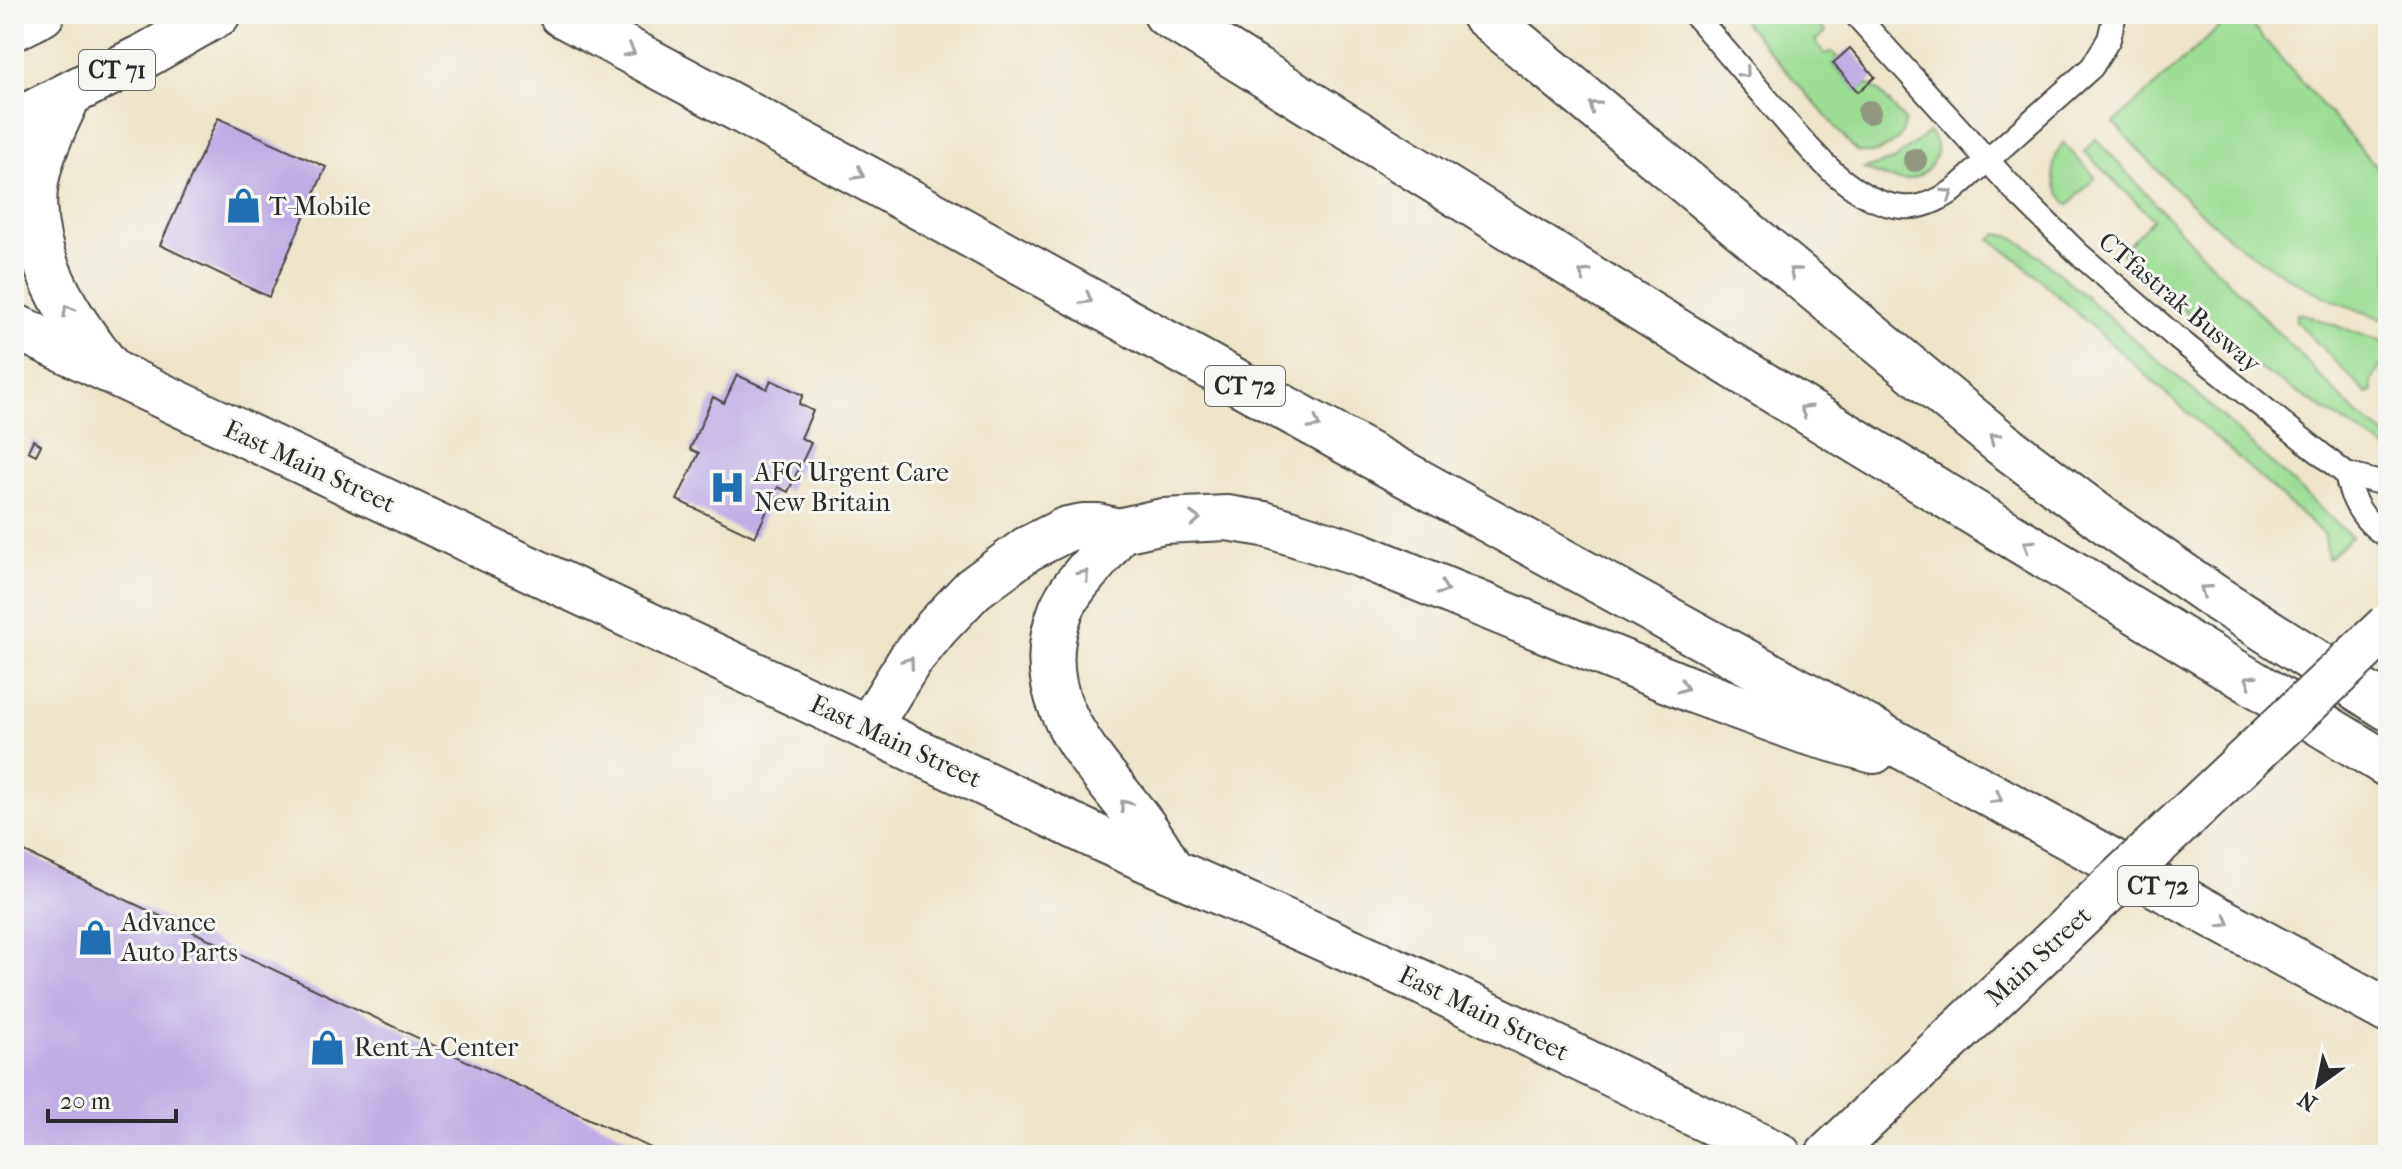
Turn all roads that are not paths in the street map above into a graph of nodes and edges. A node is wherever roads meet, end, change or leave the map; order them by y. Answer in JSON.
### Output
{"nodes":[{"id":1,"x":42,"y":14,"type":"edge"},
{"id":2,"x":218,"y":14,"type":"edge"},
{"id":3,"x":561,"y":14,"type":"edge"},
{"id":4,"x":1166,"y":14,"type":"edge"},
{"id":5,"x":1694,"y":14,"type":"edge"},
{"id":6,"x":1855,"y":14,"type":"edge"},
{"id":7,"x":2115,"y":14,"type":"edge"},
{"id":8,"x":1494,"y":22,"type":"edge"},
{"id":9,"x":14,"y":28,"type":"edge"},
{"id":10,"x":69,"y":95,"type":"junction"},
{"id":11,"x":14,"y":122,"type":"edge"},
{"id":12,"x":1987,"y":160,"type":"junction"},
{"id":13,"x":14,"y":326,"type":"edge"},
{"id":14,"x":113,"y":373,"type":"junction"},
{"id":15,"x":2346,"y":474,"type":"junction"},
{"id":16,"x":2388,"y":485,"type":"edge"},
{"id":17,"x":1118,"y":531,"type":"junction"},
{"id":18,"x":2388,"y":537,"type":"edge"},
{"id":19,"x":2388,"y":626,"type":"edge"},
{"id":20,"x":2388,"y":708,"type":"edge"},
{"id":21,"x":868,"y":728,"type":"junction"},
{"id":22,"x":1929,"y":761,"type":"junction"},
{"id":23,"x":2388,"y":765,"type":"edge"},
{"id":24,"x":1170,"y":869,"type":"junction"},
{"id":25,"x":2388,"y":1011,"type":"edge"},
{"id":26,"x":1779,"y":1155,"type":"edge"},
{"id":27,"x":1828,"y":1155,"type":"edge"}],
"edges":[{"from":1,"to":9,"type":"main road"},
{"from":2,"to":10,"type":"main road","number":"CT 71"},
{"from":3,"to":22,"type":"main road","number":"CT 72","one_way":true},
{"from":23,"to":4,"type":"main road","one_way":true},
{"from":5,"to":12,"type":"lane","one_way":true},
{"from":6,"to":12,"type":"lane","name":"CTfastrak Busway"},
{"from":7,"to":12,"type":"lane"},
{"from":20,"to":8,"type":"main road","one_way":true},
{"from":10,"to":11,"type":"main road","number":"CT 71"},
{"from":14,"to":10,"type":"main road","one_way":true},
{"from":12,"to":15,"type":"lane","name":"CTfastrak Busway"},
{"from":13,"to":14,"type":"main road","name":"East Main Street"},
{"from":14,"to":21,"type":"main road","name":"East Main Street"},
{"from":15,"to":16,"type":"lane","name":"CTfastrak Busway"},
{"from":15,"to":18,"type":"lane"},
{"from":21,"to":17,"type":"main road","one_way":true},
{"from":17,"to":22,"type":"main road","one_way":true},
{"from":24,"to":17,"type":"main road","one_way":true},
{"from":19,"to":27,"type":"main road","name":"Main Street","bridge":true},
{"from":21,"to":24,"type":"main road","name":"East Main Street"},
{"from":22,"to":25,"type":"main road","number":"CT 72","one_way":true},
{"from":24,"to":26,"type":"main road","name":"East Main Street"}]}
